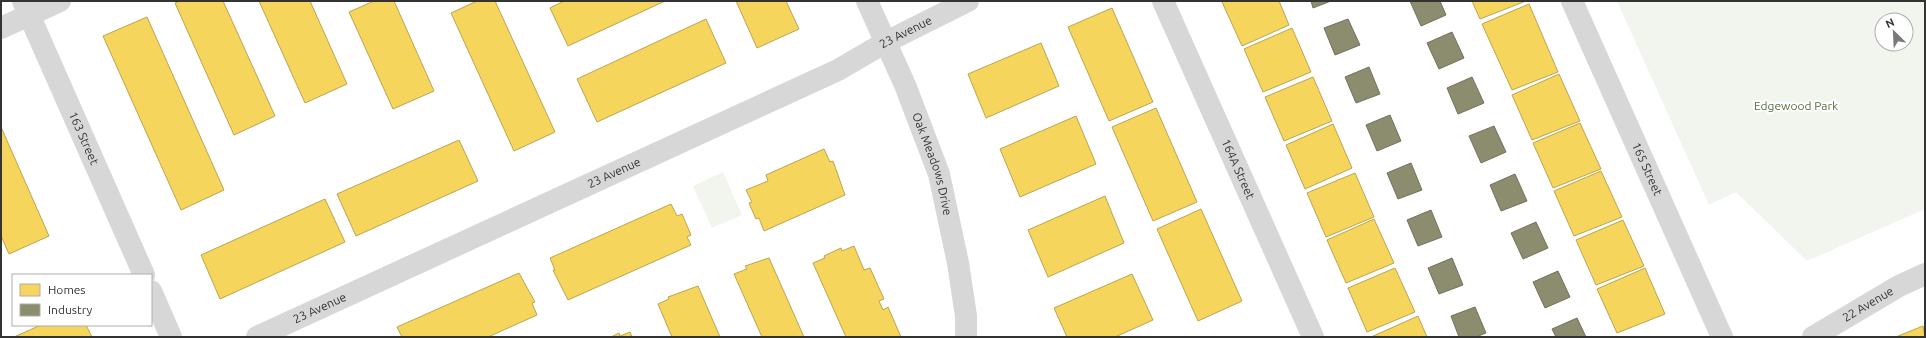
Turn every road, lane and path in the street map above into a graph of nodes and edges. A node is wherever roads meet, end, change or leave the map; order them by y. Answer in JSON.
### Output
{"nodes":[{"id":1,"x":60,"y":1,"type":"edge"},
{"id":2,"x":866,"y":1,"type":"edge"},
{"id":3,"x":968,"y":1,"type":"edge"},
{"id":4,"x":1163,"y":1,"type":"edge"},
{"id":5,"x":1572,"y":1,"type":"edge"},
{"id":6,"x":26,"y":8,"type":"edge"},
{"id":7,"x":1,"y":28,"type":"edge"},
{"id":8,"x":886,"y":42,"type":"junction"},
{"id":9,"x":144,"y":274,"type":"edge"},
{"id":10,"x":1925,"y":274,"type":"edge"},
{"id":11,"x":152,"y":293,"type":"edge"},
{"id":12,"x":171,"y":337,"type":"edge"},
{"id":13,"x":257,"y":337,"type":"edge"},
{"id":14,"x":966,"y":337,"type":"edge"},
{"id":15,"x":1313,"y":337,"type":"edge"},
{"id":16,"x":1722,"y":337,"type":"edge"},
{"id":17,"x":1813,"y":337,"type":"edge"}],
"edges":[{"from":1,"to":6,"type":"street"},
{"from":2,"to":8,"type":"street","name":"Oak Meadows Drive"},
{"from":3,"to":8,"type":"street","name":"23 Avenue"},
{"from":4,"to":15,"type":"street","name":"164A Street"},
{"from":5,"to":16,"type":"street","name":"165 Street"},
{"from":6,"to":7,"type":"street"},
{"from":6,"to":9,"type":"street","name":"163 Street"},
{"from":8,"to":13,"type":"street","name":"23 Avenue"},
{"from":8,"to":14,"type":"street","name":"Oak Meadows Drive"},
{"from":10,"to":17,"type":"street","name":"22 Avenue"},
{"from":11,"to":12,"type":"street"}]}
